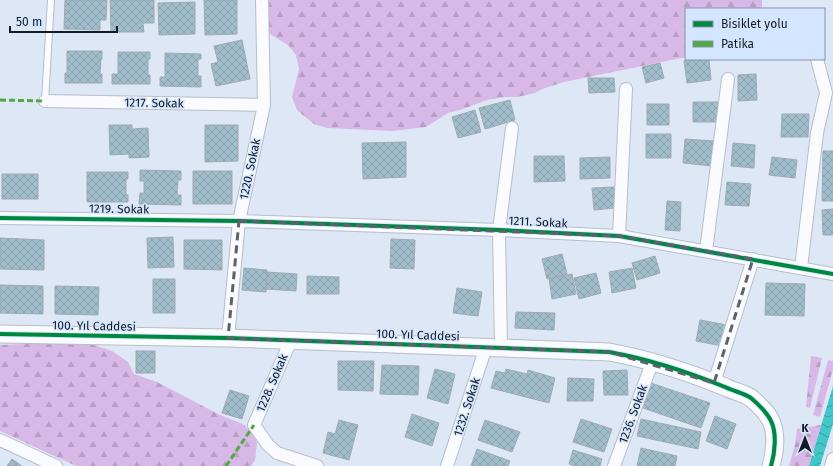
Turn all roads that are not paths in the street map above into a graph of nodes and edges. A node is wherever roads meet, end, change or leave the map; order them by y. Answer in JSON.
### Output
{"nodes":[{"id":1,"x":51,"y":0,"type":"edge"},
{"id":2,"x":262,"y":0,"type":"edge"},
{"id":3,"x":817,"y":60,"type":"edge"},
{"id":4,"x":728,"y":79,"type":"dead end"},
{"id":5,"x":626,"y":89,"type":"dead end"},
{"id":6,"x":45,"y":101,"type":"joint"},
{"id":7,"x":264,"y":104,"type":"junction"},
{"id":8,"x":512,"y":128,"type":"dead end"},
{"id":9,"x":0,"y":218,"type":"edge"},
{"id":10,"x":239,"y":221,"type":"junction"},
{"id":11,"x":499,"y":230,"type":"junction"},
{"id":12,"x":619,"y":236,"type":"junction"},
{"id":13,"x":706,"y":251,"type":"junction"},
{"id":14,"x":753,"y":259,"type":"junction"},
{"id":15,"x":801,"y":268,"type":"junction"},
{"id":16,"x":833,"y":274,"type":"edge"},
{"id":17,"x":0,"y":334,"type":"edge"},
{"id":18,"x":228,"y":338,"type":"junction"},
{"id":19,"x":290,"y":340,"type":"junction"},
{"id":20,"x":493,"y":347,"type":"junction"},
{"id":21,"x":652,"y":363,"type":"junction"},
{"id":22,"x":714,"y":383,"type":"junction"},
{"id":23,"x":0,"y":440,"type":"edge"},
{"id":24,"x":833,"y":459,"type":"edge"},
{"id":25,"x":56,"y":466,"type":"edge"},
{"id":26,"x":317,"y":466,"type":"edge"},
{"id":27,"x":447,"y":466,"type":"edge"},
{"id":28,"x":614,"y":466,"type":"edge"},
{"id":29,"x":771,"y":466,"type":"edge"},
{"id":30,"x":831,"y":466,"type":"edge"}],
"edges":[{"from":1,"to":6,"type":"lane"},
{"from":2,"to":7,"type":"street","name":"1220. Sokak"},
{"from":3,"to":15,"type":"street"},
{"from":4,"to":13,"type":"street"},
{"from":5,"to":12,"type":"street"},
{"from":6,"to":7,"type":"street","name":"1217. Sokak"},
{"from":7,"to":10,"type":"street","name":"1220. Sokak"},
{"from":8,"to":11,"type":"street","name":"1232. Sokak"},
{"from":9,"to":10,"type":"street","name":"1219. Sokak"},
{"from":10,"to":11,"type":"street","name":"1211. Sokak"},
{"from":10,"to":18,"type":"street","name":"1220. Sokak"},
{"from":11,"to":12,"type":"street","name":"1211. Sokak"},
{"from":11,"to":20,"type":"street","name":"1232. Sokak"},
{"from":12,"to":13,"type":"street","name":"1211. Sokak"},
{"from":13,"to":14,"type":"street","name":"1211. Sokak"},
{"from":14,"to":15,"type":"street","name":"1211. Sokak"},
{"from":14,"to":22,"type":"street"},
{"from":15,"to":16,"type":"street","name":"1211. Sokak"},
{"from":17,"to":18,"type":"street","name":"100. Yıl Caddesi"},
{"from":18,"to":19,"type":"street","name":"100. Yıl Caddesi"},
{"from":19,"to":20,"type":"street","name":"100. Yıl Caddesi"},
{"from":19,"to":26,"type":"street","name":"1228. Sokak"},
{"from":20,"to":21,"type":"street","name":"100. Yıl Caddesi"},
{"from":20,"to":27,"type":"street","name":"1232. Sokak"},
{"from":21,"to":22,"type":"street","name":"100. Yıl Caddesi"},
{"from":21,"to":28,"type":"street","name":"1236. Sokak"},
{"from":22,"to":29,"type":"street","name":"100. Yıl Caddesi"},
{"from":23,"to":25,"type":"street"},
{"from":24,"to":30,"type":"street"}]}
